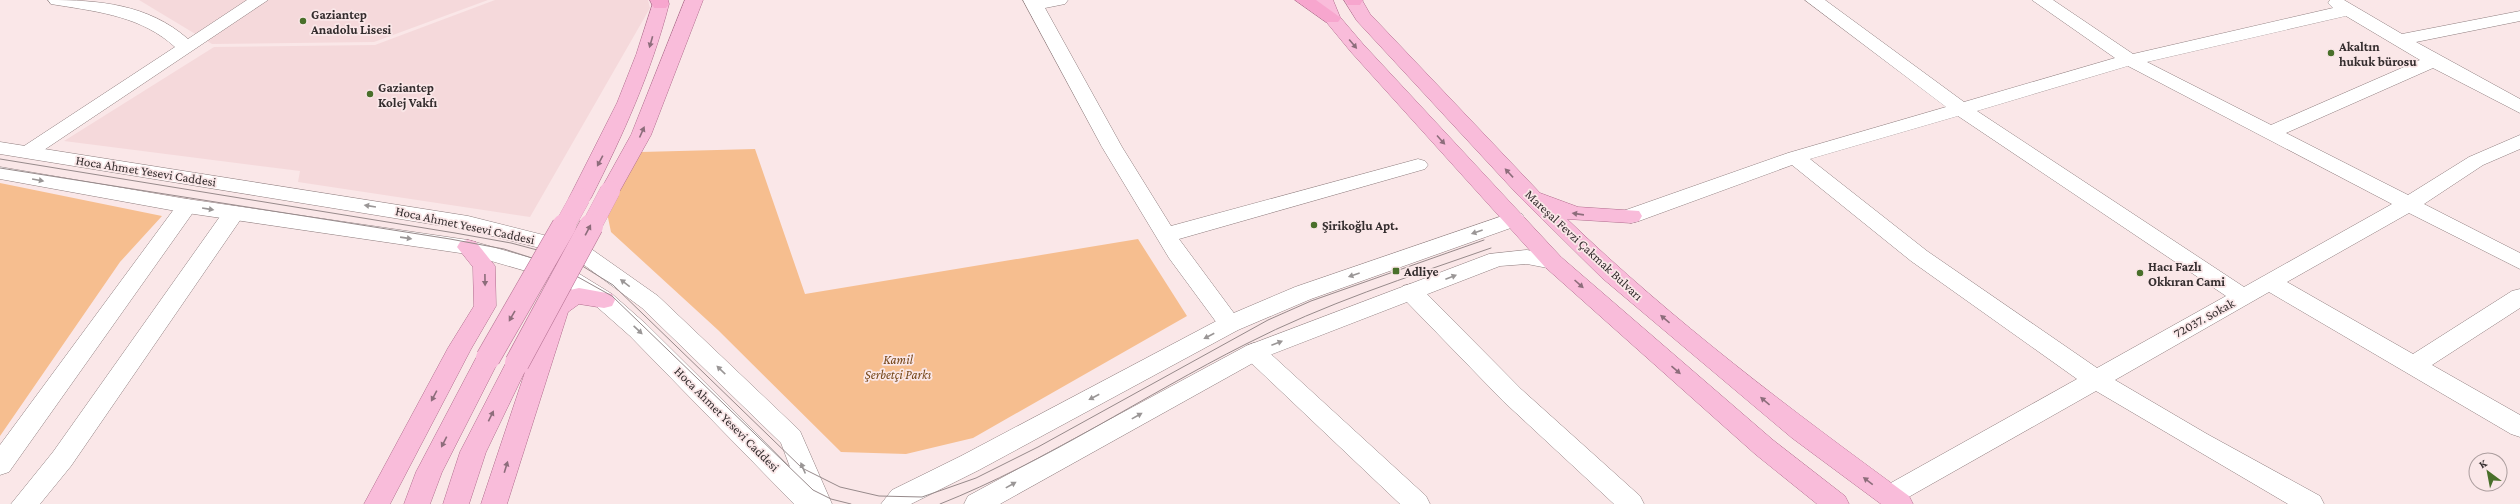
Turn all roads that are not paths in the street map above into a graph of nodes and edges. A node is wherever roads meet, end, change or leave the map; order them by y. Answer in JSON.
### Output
{"nodes":[{"id":1,"x":58,"y":0,"type":"edge"},
{"id":2,"x":259,"y":0,"type":"edge"},
{"id":3,"x":694,"y":0,"type":"edge"},
{"id":4,"x":1059,"y":0,"type":"edge"},
{"id":5,"x":1304,"y":0,"type":"edge"},
{"id":6,"x":1354,"y":0,"type":"edge"},
{"id":7,"x":1814,"y":0,"type":"edge"},
{"id":8,"x":2041,"y":0,"type":"edge"},
{"id":9,"x":2332,"y":0,"type":"edge"},
{"id":10,"x":660,"y":1,"type":"edge"},
{"id":11,"x":1033,"y":2,"type":"edge"},
{"id":12,"x":1328,"y":9,"type":"edge"},
{"id":13,"x":2349,"y":10,"type":"junction"},
{"id":14,"x":2520,"y":16,"type":"edge"},
{"id":15,"x":2400,"y":40,"type":"junction"},
{"id":16,"x":187,"y":48,"type":"junction"},
{"id":17,"x":2130,"y":60,"type":"junction"},
{"id":18,"x":2434,"y":61,"type":"junction"},
{"id":19,"x":2520,"y":108,"type":"edge"},
{"id":20,"x":1961,"y":109,"type":"junction"},
{"id":21,"x":2269,"y":133,"type":"junction"},
{"id":22,"x":2520,"y":141,"type":"edge"},
{"id":23,"x":0,"y":148,"type":"edge"},
{"id":24,"x":28,"y":152,"type":"junction"},
{"id":25,"x":1795,"y":157,"type":"junction"},
{"id":26,"x":1418,"y":165,"type":"dead end"},
{"id":27,"x":0,"y":173,"type":"edge"},
{"id":28,"x":1524,"y":189,"type":"junction"},
{"id":29,"x":2407,"y":205,"type":"junction"},
{"id":30,"x":186,"y":206,"type":"junction"},
{"id":31,"x":234,"y":213,"type":"junction"},
{"id":32,"x":1631,"y":216,"type":"junction"},
{"id":33,"x":1519,"y":225,"type":"junction"},
{"id":34,"x":1166,"y":235,"type":"junction"},
{"id":35,"x":1572,"y":237,"type":"junction"},
{"id":36,"x":468,"y":247,"type":"junction"},
{"id":37,"x":1553,"y":262,"type":"junction"},
{"id":38,"x":2520,"y":262,"type":"edge"},
{"id":39,"x":2269,"y":282,"type":"junction"},
{"id":40,"x":1411,"y":292,"type":"junction"},
{"id":41,"x":2243,"y":297,"type":"junction"},
{"id":42,"x":2520,"y":297,"type":"edge"},
{"id":43,"x":604,"y":300,"type":"junction"},
{"id":44,"x":1230,"y":324,"type":"junction"},
{"id":45,"x":1254,"y":352,"type":"junction"},
{"id":46,"x":2413,"y":366,"type":"junction"},
{"id":47,"x":2096,"y":380,"type":"junction"},
{"id":48,"x":2520,"y":427,"type":"edge"},
{"id":49,"x":0,"y":465,"type":"edge"},
{"id":50,"x":1894,"y":500,"type":"edge"},
{"id":51,"x":24,"y":504,"type":"edge"},
{"id":52,"x":376,"y":504,"type":"edge"},
{"id":53,"x":417,"y":504,"type":"edge"},
{"id":54,"x":456,"y":504,"type":"edge"},
{"id":55,"x":494,"y":504,"type":"edge"},
{"id":56,"x":811,"y":504,"type":"edge"},
{"id":57,"x":819,"y":504,"type":"edge"},
{"id":58,"x":894,"y":504,"type":"edge"},
{"id":59,"x":977,"y":504,"type":"edge"},
{"id":60,"x":1417,"y":504,"type":"edge"},
{"id":61,"x":1631,"y":504,"type":"edge"},
{"id":62,"x":1836,"y":504,"type":"edge"},
{"id":63,"x":2311,"y":504,"type":"edge"}],
"edges":[{"from":1,"to":16,"type":"street"},
{"from":2,"to":16,"type":"street"},
{"from":54,"to":3,"type":"main road","one_way":true,"bridge":true},
{"from":4,"to":11,"type":"street"},
{"from":5,"to":12,"type":"highway"},
{"from":28,"to":6,"type":"main road","name":"Mareşal Fevzi Çakmak Bulvarı","one_way":true},
{"from":7,"to":20,"type":"street"},
{"from":8,"to":17,"type":"street"},
{"from":9,"to":13,"type":"street"},
{"from":10,"to":53,"type":"main road","one_way":true,"bridge":true},
{"from":11,"to":34,"type":"street"},
{"from":12,"to":33,"type":"main road","one_way":true},
{"from":13,"to":15,"type":"street"},
{"from":13,"to":17,"type":"street"},
{"from":14,"to":15,"type":"street"},
{"from":15,"to":18,"type":"street"},
{"from":16,"to":24,"type":"street"},
{"from":17,"to":20,"type":"street"},
{"from":17,"to":21,"type":"street"},
{"from":18,"to":19,"type":"street"},
{"from":18,"to":21,"type":"street"},
{"from":20,"to":25,"type":"street"},
{"from":20,"to":41,"type":"street"},
{"from":21,"to":29,"type":"street"},
{"from":22,"to":29,"type":"street","name":"72037. Sokak"},
{"from":23,"to":24,"type":"street","name":"Hoca Ahmet Yesevi Caddesi"},
{"from":57,"to":24,"type":"street","name":"Hoca Ahmet Yesevi Caddesi","one_way":true},
{"from":25,"to":32,"type":"street"},
{"from":25,"to":47,"type":"street"},
{"from":26,"to":34,"type":"street"},
{"from":27,"to":30,"type":"street","name":"Hoca Ahmet Yesevi Caddesi","one_way":true},
{"from":32,"to":28,"type":"main road","one_way":true},
{"from":28,"to":35,"type":"main road","name":"Mareşal Fevzi Çakmak Bulvarı"},
{"from":29,"to":38,"type":"street"},
{"from":29,"to":39,"type":"street","name":"72037. Sokak"},
{"from":30,"to":31,"type":"street","name":"Hoca Ahmet Yesevi Caddesi","one_way":true},
{"from":30,"to":49,"type":"street"},
{"from":31,"to":36,"type":"street","name":"Hoca Ahmet Yesevi Caddesi","one_way":true},
{"from":31,"to":51,"type":"street"},
{"from":32,"to":35,"type":"main road"},
{"from":33,"to":35,"type":"main road"},
{"from":33,"to":37,"type":"main road"},
{"from":33,"to":44,"type":"street","one_way":true},
{"from":34,"to":44,"type":"street"},
{"from":50,"to":35,"type":"main road","name":"Mareşal Fevzi Çakmak Bulvarı","one_way":true},
{"from":36,"to":43,"type":"street","name":"Hoca Ahmet Yesevi Caddesi"},
{"from":36,"to":52,"type":"main road","one_way":true},
{"from":40,"to":37,"type":"street","one_way":true},
{"from":37,"to":62,"type":"main road","one_way":true},
{"from":39,"to":41,"type":"street","name":"72037. Sokak"},
{"from":39,"to":46,"type":"street"},
{"from":45,"to":40,"type":"street","one_way":true},
{"from":40,"to":61,"type":"street"},
{"from":41,"to":47,"type":"street","name":"72037. Sokak"},
{"from":42,"to":46,"type":"street"},
{"from":55,"to":43,"type":"main road","one_way":true},
{"from":43,"to":56,"type":"street","name":"Hoca Ahmet Yesevi Caddesi","one_way":true},
{"from":44,"to":58,"type":"street","one_way":true},
{"from":59,"to":45,"type":"street","one_way":true},
{"from":45,"to":60,"type":"street"},
{"from":46,"to":48,"type":"street"},
{"from":47,"to":50,"type":"street","name":"72037. Sokak"},
{"from":47,"to":63,"type":"street"}]}
